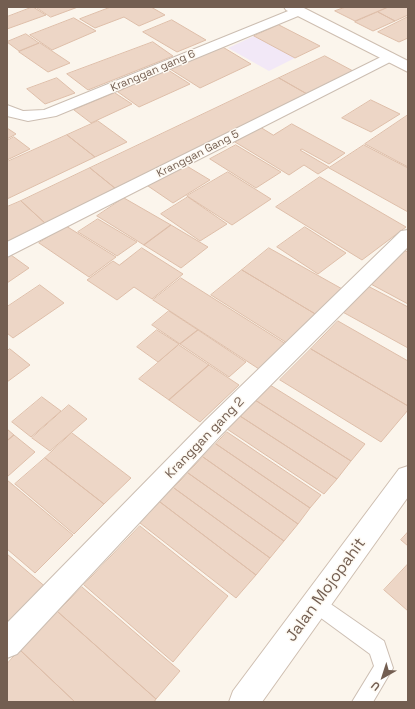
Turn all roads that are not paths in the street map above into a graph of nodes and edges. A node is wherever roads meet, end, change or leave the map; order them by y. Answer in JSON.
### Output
{"nodes":[{"id":1,"x":294,"y":9,"type":"edge"},
{"id":2,"x":388,"y":57,"type":"junction"},
{"id":3,"x":408,"y":67,"type":"edge"},
{"id":4,"x":7,"y":110,"type":"edge"},
{"id":5,"x":408,"y":236,"type":"edge"},
{"id":6,"x":7,"y":250,"type":"edge"},
{"id":7,"x":408,"y":478,"type":"edge"},
{"id":8,"x":316,"y":604,"type":"junction"},
{"id":9,"x":7,"y":644,"type":"edge"},
{"id":10,"x":244,"y":702,"type":"edge"},
{"id":11,"x":362,"y":702,"type":"edge"}],
"edges":[{"from":1,"to":2,"type":"street"},
{"from":1,"to":4,"type":"street","name":"Kranggan gang 6"},
{"from":2,"to":3,"type":"street"},
{"from":2,"to":6,"type":"street","name":"Kranggan Gang 5"},
{"from":5,"to":9,"type":"street","name":"Kranggan gang 2"},
{"from":7,"to":8,"type":"street","name":"Jalan Mojopahit"},
{"from":8,"to":10,"type":"street","name":"Jalan Mojopahit"},
{"from":8,"to":11,"type":"lane"}]}
